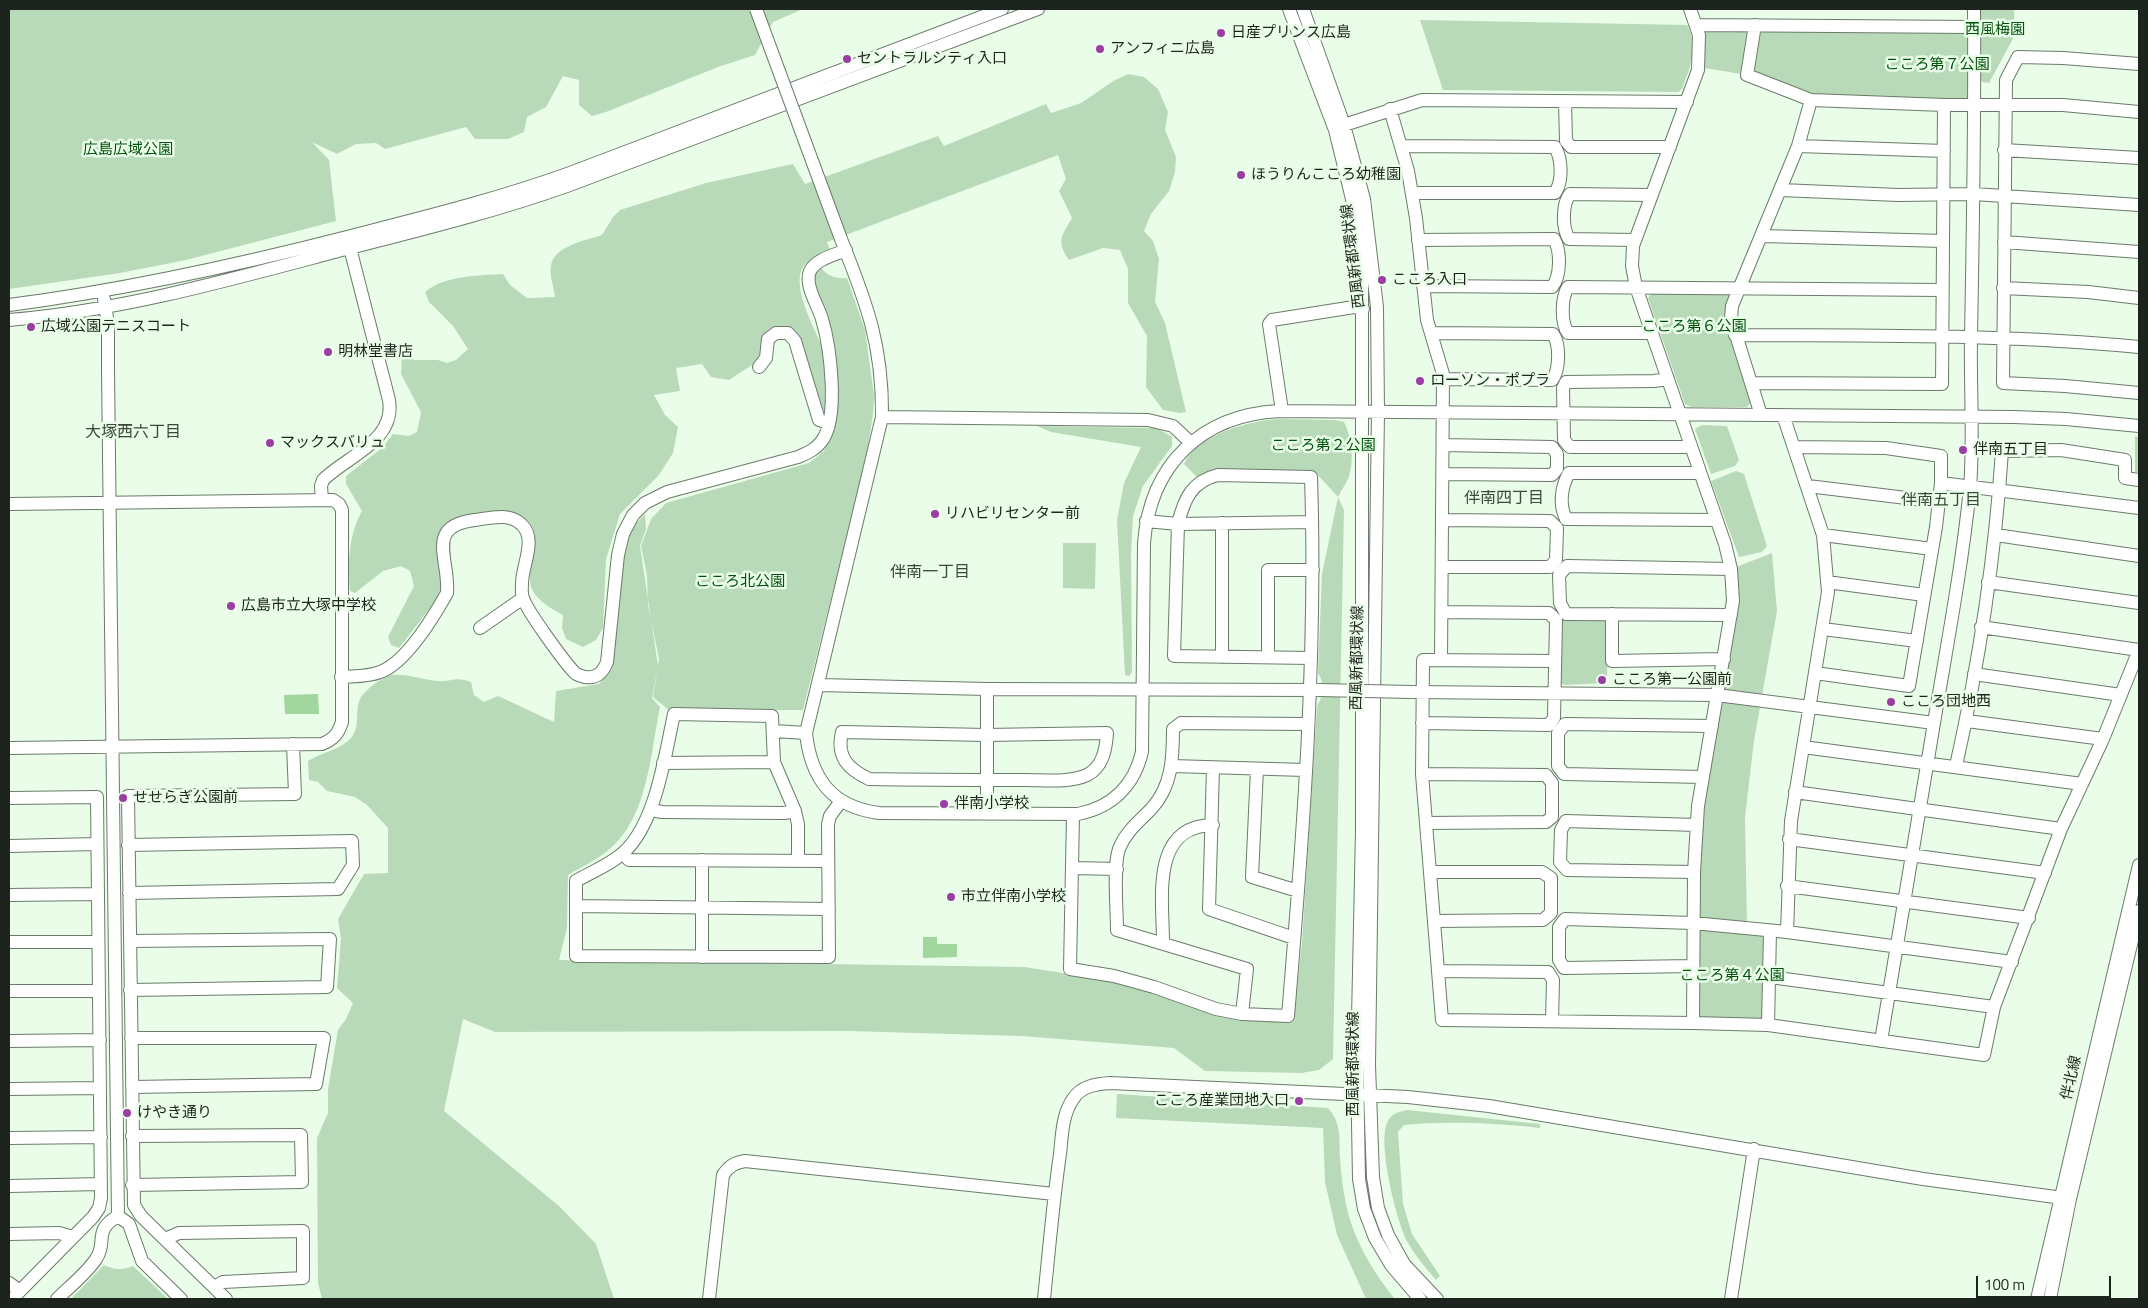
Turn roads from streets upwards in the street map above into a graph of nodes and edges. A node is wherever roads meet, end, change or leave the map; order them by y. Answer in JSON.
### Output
{"nodes":[{"id":1,"x":756,"y":9,"type":"edge"},
{"id":2,"x":1002,"y":9,"type":"edge"},
{"id":3,"x":1038,"y":9,"type":"edge"},
{"id":4,"x":1288,"y":9,"type":"edge"},
{"id":5,"x":1303,"y":9,"type":"edge"},
{"id":6,"x":1690,"y":9,"type":"edge"},
{"id":7,"x":1974,"y":9,"type":"edge"},
{"id":8,"x":1696,"y":25,"type":"junction"},
{"id":9,"x":1755,"y":25,"type":"junction"},
{"id":10,"x":1974,"y":27,"type":"junction"},
{"id":11,"x":2139,"y":64,"type":"edge"},
{"id":12,"x":1811,"y":100,"type":"junction"},
{"id":13,"x":1565,"y":101,"type":"junction"},
{"id":14,"x":1687,"y":102,"type":"junction"},
{"id":15,"x":1973,"y":104,"type":"junction"},
{"id":16,"x":2004,"y":104,"type":"junction"},
{"id":17,"x":1944,"y":105,"type":"junction"},
{"id":18,"x":1390,"y":109,"type":"junction"},
{"id":19,"x":2139,"y":112,"type":"edge"},
{"id":20,"x":1344,"y":125,"type":"junction"},
{"id":21,"x":1402,"y":146,"type":"junction"},
{"id":22,"x":1798,"y":146,"type":"junction"},
{"id":23,"x":1670,"y":148,"type":"junction"},
{"id":24,"x":2004,"y":150,"type":"junction"},
{"id":25,"x":1944,"y":151,"type":"junction"},
{"id":26,"x":2139,"y":158,"type":"edge"},
{"id":27,"x":1781,"y":190,"type":"junction"},
{"id":28,"x":1412,"y":193,"type":"junction"},
{"id":29,"x":1944,"y":194,"type":"junction"},
{"id":30,"x":1974,"y":194,"type":"junction"},
{"id":31,"x":1652,"y":195,"type":"junction"},
{"id":32,"x":2004,"y":197,"type":"junction"},
{"id":33,"x":2139,"y":205,"type":"edge"},
{"id":34,"x":1762,"y":236,"type":"junction"},
{"id":35,"x":1418,"y":240,"type":"junction"},
{"id":36,"x":1635,"y":240,"type":"junction"},
{"id":37,"x":1943,"y":240,"type":"junction"},
{"id":38,"x":2004,"y":242,"type":"junction"},
{"id":39,"x":844,"y":244,"type":"junction"},
{"id":40,"x":350,"y":248,"type":"junction"},
{"id":41,"x":2139,"y":252,"type":"edge"},
{"id":42,"x":1423,"y":286,"type":"junction"},
{"id":43,"x":1636,"y":287,"type":"junction"},
{"id":44,"x":2003,"y":288,"type":"junction"},
{"id":45,"x":1738,"y":289,"type":"junction"},
{"id":46,"x":1942,"y":290,"type":"junction"},
{"id":47,"x":103,"y":292,"type":"junction"},
{"id":48,"x":2139,"y":298,"type":"edge"},
{"id":49,"x":9,"y":306,"type":"edge"},
{"id":50,"x":105,"y":306,"type":"junction"},
{"id":51,"x":1364,"y":308,"type":"junction"},
{"id":52,"x":9,"y":320,"type":"edge"},
{"id":53,"x":1430,"y":333,"type":"junction"},
{"id":54,"x":1652,"y":334,"type":"junction"},
{"id":55,"x":1736,"y":335,"type":"junction"},
{"id":56,"x":1942,"y":336,"type":"junction"},
{"id":57,"x":1971,"y":337,"type":"junction"},
{"id":58,"x":2003,"y":338,"type":"junction"},
{"id":59,"x":2139,"y":347,"type":"edge"},
{"id":60,"x":760,"y":367,"type":"dead end"},
{"id":61,"x":1444,"y":379,"type":"junction"},
{"id":62,"x":1668,"y":379,"type":"junction"},
{"id":63,"x":1751,"y":383,"type":"junction"},
{"id":64,"x":2139,"y":393,"type":"edge"},
{"id":65,"x":1282,"y":411,"type":"junction"},
{"id":66,"x":1364,"y":412,"type":"junction"},
{"id":67,"x":1378,"y":412,"type":"junction"},
{"id":68,"x":1444,"y":412,"type":"junction"},
{"id":69,"x":1563,"y":413,"type":"junction"},
{"id":70,"x":1680,"y":414,"type":"junction"},
{"id":71,"x":1761,"y":415,"type":"junction"},
{"id":72,"x":1783,"y":415,"type":"junction"},
{"id":73,"x":882,"y":417,"type":"junction"},
{"id":74,"x":1970,"y":417,"type":"junction"},
{"id":75,"x":827,"y":423,"type":"junction"},
{"id":76,"x":2139,"y":426,"type":"edge"},
{"id":77,"x":1191,"y":443,"type":"junction"},
{"id":78,"x":1444,"y":445,"type":"junction"},
{"id":79,"x":1691,"y":447,"type":"junction"},
{"id":80,"x":1794,"y":447,"type":"junction"},
{"id":81,"x":1700,"y":473,"type":"junction"},
{"id":82,"x":1443,"y":474,"type":"junction"},
{"id":83,"x":2139,"y":480,"type":"edge"},
{"id":84,"x":1941,"y":484,"type":"junction"},
{"id":85,"x":1808,"y":486,"type":"junction"},
{"id":86,"x":1970,"y":486,"type":"junction"},
{"id":87,"x":1999,"y":489,"type":"junction"},
{"id":88,"x":322,"y":500,"type":"junction"},
{"id":89,"x":1939,"y":502,"type":"junction"},
{"id":90,"x":110,"y":503,"type":"junction"},
{"id":91,"x":9,"y":504,"type":"edge"},
{"id":92,"x":2139,"y":508,"type":"edge"},
{"id":93,"x":1443,"y":520,"type":"junction"},
{"id":94,"x":1716,"y":520,"type":"junction"},
{"id":95,"x":1146,"y":521,"type":"junction"},
{"id":96,"x":1312,"y":522,"type":"junction"},
{"id":97,"x":1178,"y":524,"type":"junction"},
{"id":98,"x":1222,"y":524,"type":"junction"},
{"id":99,"x":1823,"y":535,"type":"junction"},
{"id":100,"x":1996,"y":535,"type":"junction"},
{"id":101,"x":1932,"y":549,"type":"junction"},
{"id":102,"x":2139,"y":556,"type":"edge"},
{"id":103,"x":1442,"y":567,"type":"junction"},
{"id":104,"x":1731,"y":569,"type":"junction"},
{"id":105,"x":1313,"y":570,"type":"junction"},
{"id":106,"x":1827,"y":582,"type":"junction"},
{"id":107,"x":1988,"y":582,"type":"junction"},
{"id":108,"x":1924,"y":595,"type":"junction"},
{"id":109,"x":523,"y":598,"type":"junction"},
{"id":110,"x":2139,"y":603,"type":"edge"},
{"id":111,"x":1442,"y":612,"type":"junction"},
{"id":112,"x":1612,"y":614,"type":"junction"},
{"id":113,"x":1731,"y":615,"type":"junction"},
{"id":114,"x":1981,"y":627,"type":"junction"},
{"id":115,"x":480,"y":628,"type":"dead end"},
{"id":116,"x":1823,"y":629,"type":"junction"},
{"id":117,"x":1917,"y":641,"type":"junction"},
{"id":118,"x":2139,"y":650,"type":"edge"},
{"id":119,"x":1222,"y":657,"type":"junction"},
{"id":120,"x":1268,"y":657,"type":"junction"},
{"id":121,"x":1311,"y":658,"type":"junction"},
{"id":122,"x":1724,"y":659,"type":"junction"},
{"id":123,"x":1441,"y":660,"type":"junction"},
{"id":124,"x":1555,"y":661,"type":"junction"},
{"id":125,"x":1815,"y":673,"type":"junction"},
{"id":126,"x":1974,"y":674,"type":"junction"},
{"id":127,"x":341,"y":677,"type":"junction"},
{"id":128,"x":819,"y":684,"type":"junction"},
{"id":129,"x":987,"y":689,"type":"junction"},
{"id":130,"x":1143,"y":689,"type":"junction"},
{"id":131,"x":1314,"y":690,"type":"junction"},
{"id":132,"x":1417,"y":692,"type":"junction"},
{"id":133,"x":1554,"y":693,"type":"junction"},
{"id":134,"x":1717,"y":695,"type":"junction"},
{"id":135,"x":2121,"y":696,"type":"junction"},
{"id":136,"x":1810,"y":706,"type":"junction"},
{"id":137,"x":1967,"y":720,"type":"junction"},
{"id":138,"x":1422,"y":723,"type":"junction"},
{"id":139,"x":1934,"y":723,"type":"junction"},
{"id":140,"x":1307,"y":724,"type":"junction"},
{"id":141,"x":1712,"y":726,"type":"junction"},
{"id":142,"x":774,"y":731,"type":"junction"},
{"id":143,"x":806,"y":733,"type":"junction"},
{"id":144,"x":986,"y":735,"type":"junction"},
{"id":145,"x":2103,"y":739,"type":"junction"},
{"id":146,"x":293,"y":744,"type":"junction"},
{"id":147,"x":113,"y":746,"type":"junction"},
{"id":148,"x":1803,"y":746,"type":"junction"},
{"id":149,"x":9,"y":748,"type":"edge"},
{"id":150,"x":774,"y":762,"type":"junction"},
{"id":151,"x":1927,"y":762,"type":"junction"},
{"id":152,"x":663,"y":763,"type":"junction"},
{"id":153,"x":1172,"y":766,"type":"junction"},
{"id":154,"x":1956,"y":766,"type":"junction"},
{"id":155,"x":1213,"y":768,"type":"junction"},
{"id":156,"x":1257,"y":769,"type":"junction"},
{"id":157,"x":1305,"y":770,"type":"junction"},
{"id":158,"x":1422,"y":774,"type":"junction"},
{"id":159,"x":1703,"y":778,"type":"junction"},
{"id":160,"x":986,"y":780,"type":"junction"},
{"id":161,"x":2082,"y":784,"type":"junction"},
{"id":162,"x":1795,"y":792,"type":"junction"},
{"id":163,"x":9,"y":798,"type":"edge"},
{"id":164,"x":840,"y":801,"type":"junction"},
{"id":165,"x":651,"y":810,"type":"junction"},
{"id":166,"x":1919,"y":810,"type":"junction"},
{"id":167,"x":795,"y":811,"type":"junction"},
{"id":168,"x":987,"y":814,"type":"junction"},
{"id":169,"x":1073,"y":815,"type":"junction"},
{"id":170,"x":1426,"y":823,"type":"junction"},
{"id":171,"x":1697,"y":825,"type":"junction"},
{"id":172,"x":1213,"y":826,"type":"junction"},
{"id":173,"x":2061,"y":829,"type":"junction"},
{"id":174,"x":1789,"y":839,"type":"junction"},
{"id":175,"x":97,"y":844,"type":"junction"},
{"id":176,"x":128,"y":845,"type":"junction"},
{"id":177,"x":9,"y":846,"type":"edge"},
{"id":178,"x":623,"y":853,"type":"junction"},
{"id":179,"x":1912,"y":855,"type":"junction"},
{"id":180,"x":702,"y":860,"type":"junction"},
{"id":181,"x":798,"y":861,"type":"junction"},
{"id":182,"x":828,"y":861,"type":"junction"},
{"id":183,"x":2139,"y":865,"type":"edge"},
{"id":184,"x":113,"y":868,"type":"junction"},
{"id":185,"x":129,"y":868,"type":"junction"},
{"id":186,"x":1073,"y":868,"type":"junction"},
{"id":187,"x":98,"y":869,"type":"junction"},
{"id":188,"x":1117,"y":869,"type":"junction"},
{"id":189,"x":1430,"y":872,"type":"junction"},
{"id":190,"x":1694,"y":872,"type":"junction"},
{"id":191,"x":2045,"y":873,"type":"junction"},
{"id":192,"x":1788,"y":886,"type":"junction"},
{"id":193,"x":1298,"y":891,"type":"junction"},
{"id":194,"x":129,"y":893,"type":"junction"},
{"id":195,"x":98,"y":894,"type":"junction"},
{"id":196,"x":9,"y":895,"type":"edge"},
{"id":197,"x":1904,"y":901,"type":"junction"},
{"id":198,"x":576,"y":906,"type":"junction"},
{"id":199,"x":702,"y":909,"type":"junction"},
{"id":200,"x":829,"y":909,"type":"junction"},
{"id":201,"x":2139,"y":911,"type":"edge"},
{"id":202,"x":2029,"y":918,"type":"junction"},
{"id":203,"x":1434,"y":921,"type":"junction"},
{"id":204,"x":1693,"y":924,"type":"junction"},
{"id":205,"x":1770,"y":930,"type":"junction"},
{"id":206,"x":1786,"y":932,"type":"junction"},
{"id":207,"x":1294,"y":938,"type":"junction"},
{"id":208,"x":130,"y":941,"type":"junction"},
{"id":209,"x":9,"y":942,"type":"edge"},
{"id":210,"x":98,"y":942,"type":"junction"},
{"id":211,"x":1163,"y":942,"type":"junction"},
{"id":212,"x":1897,"y":947,"type":"junction"},
{"id":213,"x":702,"y":957,"type":"junction"},
{"id":214,"x":2012,"y":962,"type":"junction"},
{"id":215,"x":1693,"y":966,"type":"junction"},
{"id":216,"x":1438,"y":970,"type":"junction"},
{"id":217,"x":1770,"y":977,"type":"junction"},
{"id":218,"x":130,"y":990,"type":"junction"},
{"id":219,"x":9,"y":991,"type":"edge"},
{"id":220,"x":99,"y":991,"type":"junction"},
{"id":221,"x":1889,"y":992,"type":"junction"},
{"id":222,"x":1994,"y":1007,"type":"junction"},
{"id":223,"x":1242,"y":1014,"type":"junction"},
{"id":224,"x":1552,"y":1021,"type":"junction"},
{"id":225,"x":1693,"y":1023,"type":"junction"},
{"id":226,"x":1768,"y":1025,"type":"junction"},
{"id":227,"x":131,"y":1038,"type":"junction"},
{"id":228,"x":100,"y":1040,"type":"junction"},
{"id":229,"x":9,"y":1041,"type":"edge"},
{"id":230,"x":1881,"y":1041,"type":"junction"},
{"id":231,"x":100,"y":1064,"type":"junction"},
{"id":232,"x":116,"y":1064,"type":"junction"},
{"id":233,"x":132,"y":1064,"type":"junction"},
{"id":234,"x":132,"y":1087,"type":"junction"},
{"id":235,"x":100,"y":1088,"type":"junction"},
{"id":236,"x":9,"y":1090,"type":"edge"},
{"id":237,"x":1364,"y":1096,"type":"junction"},
{"id":238,"x":132,"y":1136,"type":"junction"},
{"id":239,"x":101,"y":1137,"type":"junction"},
{"id":240,"x":9,"y":1138,"type":"edge"},
{"id":241,"x":1754,"y":1149,"type":"junction"},
{"id":242,"x":101,"y":1184,"type":"junction"},
{"id":243,"x":132,"y":1185,"type":"junction"},
{"id":244,"x":9,"y":1186,"type":"edge"},
{"id":245,"x":1054,"y":1194,"type":"junction"},
{"id":246,"x":2065,"y":1198,"type":"junction"},
{"id":247,"x":118,"y":1216,"type":"junction"},
{"id":248,"x":9,"y":1234,"type":"edge"},
{"id":249,"x":73,"y":1237,"type":"junction"},
{"id":250,"x":165,"y":1239,"type":"junction"},
{"id":251,"x":9,"y":1283,"type":"edge"},
{"id":252,"x":214,"y":1287,"type":"junction"},
{"id":253,"x":16,"y":1295,"type":"edge"},
{"id":254,"x":57,"y":1299,"type":"edge"},
{"id":255,"x":181,"y":1299,"type":"edge"},
{"id":256,"x":226,"y":1299,"type":"edge"},
{"id":257,"x":709,"y":1299,"type":"edge"},
{"id":258,"x":1044,"y":1299,"type":"edge"},
{"id":259,"x":1420,"y":1299,"type":"edge"},
{"id":260,"x":1437,"y":1299,"type":"edge"},
{"id":261,"x":1731,"y":1299,"type":"edge"},
{"id":262,"x":2037,"y":1299,"type":"edge"},
{"id":263,"x":2050,"y":1299,"type":"edge"}],
"edges":[{"from":1,"to":39,"type":"street","bridge":true},
{"from":2,"to":47,"type":"street"},
{"from":3,"to":40,"type":"street"},
{"from":4,"to":51,"type":"street","name":"西風新都環状線"},
{"from":5,"to":20,"type":"street","name":"西風新都環状線"},
{"from":6,"to":8,"type":"street"},
{"from":7,"to":10,"type":"street"},
{"from":8,"to":9,"type":"street"},
{"from":8,"to":14,"type":"street"},
{"from":9,"to":10,"type":"street"},
{"from":9,"to":12,"type":"street"},
{"from":10,"to":15,"type":"street"},
{"from":11,"to":16,"type":"street"},
{"from":12,"to":17,"type":"street"},
{"from":12,"to":22,"type":"street"},
{"from":13,"to":14,"type":"street"},
{"from":13,"to":18,"type":"street"},
{"from":13,"to":23,"type":"street"},
{"from":14,"to":23,"type":"street"},
{"from":15,"to":16,"type":"street"},
{"from":15,"to":17,"type":"street"},
{"from":15,"to":30,"type":"street"},
{"from":16,"to":19,"type":"street"},
{"from":16,"to":24,"type":"street"},
{"from":17,"to":25,"type":"street"},
{"from":18,"to":20,"type":"street"},
{"from":18,"to":21,"type":"street"},
{"from":20,"to":67,"type":"street","name":"西風新都環状線"},
{"from":21,"to":28,"type":"street"},
{"from":21,"to":28,"type":"street"},
{"from":22,"to":25,"type":"street"},
{"from":22,"to":27,"type":"street"},
{"from":23,"to":31,"type":"street"},
{"from":24,"to":26,"type":"street"},
{"from":24,"to":32,"type":"street"},
{"from":25,"to":29,"type":"street"},
{"from":27,"to":29,"type":"street"},
{"from":27,"to":34,"type":"street"},
{"from":28,"to":35,"type":"street"},
{"from":29,"to":30,"type":"street"},
{"from":29,"to":37,"type":"street"},
{"from":30,"to":32,"type":"street"},
{"from":30,"to":57,"type":"street"},
{"from":31,"to":36,"type":"street"},
{"from":31,"to":36,"type":"street"},
{"from":32,"to":33,"type":"street"},
{"from":32,"to":38,"type":"street"},
{"from":34,"to":37,"type":"street"},
{"from":34,"to":45,"type":"street"},
{"from":35,"to":42,"type":"street"},
{"from":35,"to":42,"type":"street"},
{"from":36,"to":43,"type":"street"},
{"from":37,"to":46,"type":"street"},
{"from":38,"to":41,"type":"street"},
{"from":38,"to":44,"type":"street"},
{"from":39,"to":73,"type":"street"},
{"from":39,"to":75,"type":"street"},
{"from":40,"to":50,"type":"street"},
{"from":40,"to":88,"type":"street"},
{"from":42,"to":53,"type":"street"},
{"from":43,"to":45,"type":"street"},
{"from":43,"to":54,"type":"street"},
{"from":43,"to":54,"type":"street"},
{"from":44,"to":48,"type":"street"},
{"from":44,"to":58,"type":"street"},
{"from":45,"to":46,"type":"street"},
{"from":45,"to":55,"type":"street"},
{"from":46,"to":56,"type":"street"},
{"from":47,"to":49,"type":"street"},
{"from":47,"to":50,"type":"street"},
{"from":50,"to":52,"type":"street"},
{"from":50,"to":90,"type":"street"},
{"from":51,"to":65,"type":"street"},
{"from":51,"to":66,"type":"street","name":"西風新都環状線"},
{"from":53,"to":61,"type":"street"},
{"from":53,"to":61,"type":"street"},
{"from":54,"to":62,"type":"street"},
{"from":55,"to":56,"type":"street"},
{"from":55,"to":63,"type":"street"},
{"from":56,"to":57,"type":"street"},
{"from":56,"to":63,"type":"street"},
{"from":57,"to":58,"type":"street"},
{"from":57,"to":74,"type":"street"},
{"from":58,"to":59,"type":"street"},
{"from":58,"to":64,"type":"street"},
{"from":60,"to":75,"type":"street"},
{"from":61,"to":68,"type":"street"},
{"from":62,"to":69,"type":"street"},
{"from":62,"to":70,"type":"street"},
{"from":63,"to":71,"type":"street"},
{"from":65,"to":66,"type":"street"},
{"from":65,"to":77,"type":"street"},
{"from":66,"to":67,"type":"street"},
{"from":66,"to":237,"type":"street","name":"西風新都環状線"},
{"from":67,"to":68,"type":"street"},
{"from":67,"to":237,"type":"street","name":"西風新都環状線"},
{"from":68,"to":69,"type":"street"},
{"from":68,"to":78,"type":"street"},
{"from":69,"to":70,"type":"street"},
{"from":69,"to":79,"type":"street"},
{"from":70,"to":71,"type":"street"},
{"from":70,"to":79,"type":"street"},
{"from":71,"to":72,"type":"street"},
{"from":72,"to":74,"type":"street"},
{"from":72,"to":80,"type":"street"},
{"from":73,"to":77,"type":"street"},
{"from":73,"to":128,"type":"street"},
{"from":74,"to":76,"type":"street"},
{"from":74,"to":86,"type":"street"},
{"from":75,"to":109,"type":"street"},
{"from":77,"to":95,"type":"street"},
{"from":78,"to":82,"type":"street"},
{"from":78,"to":82,"type":"street"},
{"from":79,"to":81,"type":"street"},
{"from":80,"to":84,"type":"street"},
{"from":80,"to":85,"type":"street"},
{"from":81,"to":94,"type":"street"},
{"from":81,"to":94,"type":"street"},
{"from":82,"to":93,"type":"street"},
{"from":83,"to":87,"type":"street"},
{"from":84,"to":86,"type":"street"},
{"from":84,"to":89,"type":"street"},
{"from":85,"to":89,"type":"street"},
{"from":85,"to":99,"type":"street"},
{"from":86,"to":87,"type":"street"},
{"from":86,"to":139,"type":"street"},
{"from":87,"to":92,"type":"street"},
{"from":87,"to":100,"type":"street"},
{"from":88,"to":90,"type":"street"},
{"from":88,"to":127,"type":"street"},
{"from":89,"to":101,"type":"street"},
{"from":90,"to":91,"type":"street"},
{"from":90,"to":147,"type":"street"},
{"from":93,"to":103,"type":"street"},
{"from":93,"to":103,"type":"street"},
{"from":94,"to":104,"type":"street"},
{"from":95,"to":97,"type":"street"},
{"from":95,"to":130,"type":"street"},
{"from":96,"to":97,"type":"street"},
{"from":96,"to":98,"type":"street"},
{"from":96,"to":105,"type":"street"},
{"from":97,"to":98,"type":"street"},
{"from":97,"to":119,"type":"street"},
{"from":98,"to":119,"type":"street"},
{"from":99,"to":101,"type":"street"},
{"from":99,"to":106,"type":"street"},
{"from":100,"to":102,"type":"street"},
{"from":100,"to":107,"type":"street"},
{"from":101,"to":108,"type":"street"},
{"from":103,"to":111,"type":"street"},
{"from":104,"to":112,"type":"street"},
{"from":104,"to":113,"type":"street"},
{"from":105,"to":120,"type":"street"},
{"from":105,"to":121,"type":"street"},
{"from":106,"to":108,"type":"street"},
{"from":106,"to":116,"type":"street"},
{"from":107,"to":110,"type":"street"},
{"from":107,"to":114,"type":"street"},
{"from":108,"to":117,"type":"street"},
{"from":109,"to":115,"type":"street"},
{"from":109,"to":127,"type":"street"},
{"from":111,"to":123,"type":"street"},
{"from":111,"to":124,"type":"street"},
{"from":112,"to":113,"type":"street"},
{"from":112,"to":122,"type":"street"},
{"from":113,"to":122,"type":"street"},
{"from":114,"to":118,"type":"street"},
{"from":114,"to":126,"type":"street"},
{"from":116,"to":117,"type":"street"},
{"from":116,"to":125,"type":"street"},
{"from":117,"to":125,"type":"street"},
{"from":118,"to":135,"type":"street"},
{"from":119,"to":120,"type":"street"},
{"from":120,"to":121,"type":"street"},
{"from":121,"to":131,"type":"street"},
{"from":122,"to":134,"type":"street"},
{"from":123,"to":124,"type":"street"},
{"from":123,"to":132,"type":"street"},
{"from":124,"to":133,"type":"street"},
{"from":125,"to":136,"type":"street"},
{"from":126,"to":135,"type":"street"},
{"from":126,"to":137,"type":"street"},
{"from":127,"to":146,"type":"street"},
{"from":128,"to":129,"type":"street"},
{"from":128,"to":143,"type":"street"},
{"from":129,"to":130,"type":"street"},
{"from":129,"to":144,"type":"street"},
{"from":130,"to":131,"type":"street"},
{"from":130,"to":169,"type":"street"},
{"from":131,"to":132,"type":"street","bridge":true},
{"from":131,"to":140,"type":"street"},
{"from":132,"to":133,"type":"street"},
{"from":132,"to":138,"type":"street"},
{"from":133,"to":134,"type":"street"},
{"from":133,"to":138,"type":"street"},
{"from":134,"to":136,"type":"street"},
{"from":134,"to":141,"type":"street"},
{"from":135,"to":145,"type":"street"},
{"from":136,"to":139,"type":"street"},
{"from":136,"to":148,"type":"street"},
{"from":137,"to":145,"type":"street"},
{"from":137,"to":154,"type":"street"},
{"from":138,"to":158,"type":"street"},
{"from":139,"to":151,"type":"street"},
{"from":140,"to":153,"type":"street"},
{"from":140,"to":157,"type":"street"},
{"from":141,"to":159,"type":"street"},
{"from":141,"to":159,"type":"street"},
{"from":142,"to":143,"type":"street"},
{"from":142,"to":150,"type":"street"},
{"from":142,"to":152,"type":"street"},
{"from":143,"to":164,"type":"street"},
{"from":144,"to":160,"type":"street"},
{"from":144,"to":160,"type":"street"},
{"from":144,"to":160,"type":"street"},
{"from":145,"to":161,"type":"street"},
{"from":146,"to":147,"type":"street"},
{"from":146,"to":176,"type":"street"},
{"from":147,"to":149,"type":"street"},
{"from":147,"to":184,"type":"street"},
{"from":148,"to":151,"type":"street"},
{"from":148,"to":162,"type":"street"},
{"from":150,"to":152,"type":"street"},
{"from":150,"to":167,"type":"street"},
{"from":151,"to":154,"type":"street"},
{"from":151,"to":166,"type":"street"},
{"from":152,"to":165,"type":"street"},
{"from":153,"to":155,"type":"street"},
{"from":153,"to":188,"type":"street"},
{"from":154,"to":161,"type":"street"},
{"from":155,"to":156,"type":"street"},
{"from":155,"to":172,"type":"street"},
{"from":156,"to":157,"type":"street"},
{"from":156,"to":193,"type":"street"},
{"from":157,"to":193,"type":"street"},
{"from":158,"to":170,"type":"street"},
{"from":158,"to":170,"type":"street"},
{"from":159,"to":171,"type":"street"},
{"from":160,"to":168,"type":"street"},
{"from":161,"to":173,"type":"street"},
{"from":162,"to":166,"type":"street"},
{"from":162,"to":174,"type":"street"},
{"from":163,"to":175,"type":"street"},
{"from":164,"to":168,"type":"street"},
{"from":164,"to":182,"type":"street"},
{"from":165,"to":167,"type":"street"},
{"from":165,"to":178,"type":"street"},
{"from":166,"to":173,"type":"street"},
{"from":166,"to":179,"type":"street"},
{"from":167,"to":181,"type":"street"},
{"from":168,"to":169,"type":"street"},
{"from":169,"to":186,"type":"street"},
{"from":170,"to":189,"type":"street"},
{"from":171,"to":190,"type":"street"},
{"from":171,"to":190,"type":"street"},
{"from":172,"to":207,"type":"street"},
{"from":172,"to":211,"type":"street"},
{"from":173,"to":191,"type":"street"},
{"from":174,"to":179,"type":"street"},
{"from":174,"to":192,"type":"street"},
{"from":175,"to":177,"type":"street"},
{"from":175,"to":187,"type":"street"},
{"from":176,"to":185,"type":"street"},
{"from":176,"to":194,"type":"street"},
{"from":178,"to":180,"type":"street"},
{"from":178,"to":198,"type":"street"},
{"from":179,"to":191,"type":"street"},
{"from":179,"to":197,"type":"street"},
{"from":180,"to":181,"type":"street"},
{"from":180,"to":199,"type":"street"},
{"from":181,"to":182,"type":"street"},
{"from":182,"to":200,"type":"street"},
{"from":183,"to":246,"type":"street","name":"伴北線"},
{"from":184,"to":185,"type":"street"},
{"from":184,"to":187,"type":"street"},
{"from":184,"to":232,"type":"street"},
{"from":185,"to":194,"type":"street"},
{"from":186,"to":188,"type":"street"},
{"from":186,"to":223,"type":"street"},
{"from":187,"to":195,"type":"street"},
{"from":188,"to":211,"type":"street"},
{"from":189,"to":203,"type":"street"},
{"from":189,"to":203,"type":"street"},
{"from":190,"to":204,"type":"street"},
{"from":191,"to":202,"type":"street"},
{"from":192,"to":197,"type":"street"},
{"from":192,"to":206,"type":"street"},
{"from":193,"to":207,"type":"street"},
{"from":194,"to":208,"type":"street"},
{"from":195,"to":196,"type":"street"},
{"from":195,"to":210,"type":"street"},
{"from":197,"to":202,"type":"street"},
{"from":197,"to":212,"type":"street"},
{"from":198,"to":199,"type":"street"},
{"from":198,"to":213,"type":"street"},
{"from":199,"to":200,"type":"street"},
{"from":199,"to":213,"type":"street"},
{"from":200,"to":213,"type":"street"},
{"from":201,"to":246,"type":"street","name":"伴北線"},
{"from":202,"to":214,"type":"street"},
{"from":203,"to":216,"type":"street"},
{"from":204,"to":205,"type":"street"},
{"from":204,"to":215,"type":"street"},
{"from":204,"to":215,"type":"street"},
{"from":205,"to":206,"type":"street"},
{"from":205,"to":217,"type":"street"},
{"from":206,"to":212,"type":"street"},
{"from":207,"to":223,"type":"street"},
{"from":208,"to":218,"type":"street"},
{"from":208,"to":218,"type":"street"},
{"from":209,"to":210,"type":"street"},
{"from":210,"to":220,"type":"street"},
{"from":211,"to":223,"type":"street"},
{"from":212,"to":214,"type":"street"},
{"from":212,"to":221,"type":"street"},
{"from":214,"to":222,"type":"street"},
{"from":215,"to":225,"type":"street"},
{"from":216,"to":224,"type":"street"},
{"from":216,"to":224,"type":"street"},
{"from":217,"to":221,"type":"street"},
{"from":217,"to":226,"type":"street"},
{"from":218,"to":227,"type":"street"},
{"from":219,"to":220,"type":"street"},
{"from":220,"to":228,"type":"street"},
{"from":221,"to":222,"type":"street"},
{"from":221,"to":230,"type":"street"},
{"from":222,"to":230,"type":"street"},
{"from":224,"to":225,"type":"street"},
{"from":225,"to":226,"type":"street"},
{"from":226,"to":230,"type":"street"},
{"from":227,"to":233,"type":"street"},
{"from":227,"to":234,"type":"street"},
{"from":228,"to":229,"type":"street"},
{"from":228,"to":231,"type":"street"},
{"from":231,"to":232,"type":"street"},
{"from":231,"to":235,"type":"street"},
{"from":232,"to":233,"type":"street"},
{"from":232,"to":247,"type":"street"},
{"from":233,"to":234,"type":"street"},
{"from":234,"to":238,"type":"street"},
{"from":235,"to":236,"type":"street"},
{"from":235,"to":239,"type":"street"},
{"from":237,"to":241,"type":"street"},
{"from":237,"to":245,"type":"street"},
{"from":237,"to":259,"type":"street","name":"西風新都環状線"},
{"from":237,"to":260,"type":"street","name":"西風新都環状線"},
{"from":238,"to":243,"type":"street"},
{"from":238,"to":243,"type":"street"},
{"from":239,"to":240,"type":"street"},
{"from":239,"to":242,"type":"street"},
{"from":241,"to":246,"type":"street"},
{"from":241,"to":261,"type":"street"},
{"from":242,"to":244,"type":"street"},
{"from":242,"to":249,"type":"street"},
{"from":243,"to":250,"type":"street"},
{"from":245,"to":257,"type":"street"},
{"from":245,"to":258,"type":"street"},
{"from":246,"to":262,"type":"street","name":"伴北線"},
{"from":246,"to":263,"type":"street","name":"伴北線"},
{"from":247,"to":254,"type":"street"},
{"from":247,"to":255,"type":"street"},
{"from":248,"to":249,"type":"street"},
{"from":249,"to":253,"type":"street"},
{"from":250,"to":252,"type":"street"},
{"from":250,"to":252,"type":"street"},
{"from":251,"to":253,"type":"street"},
{"from":252,"to":256,"type":"street"}]}
